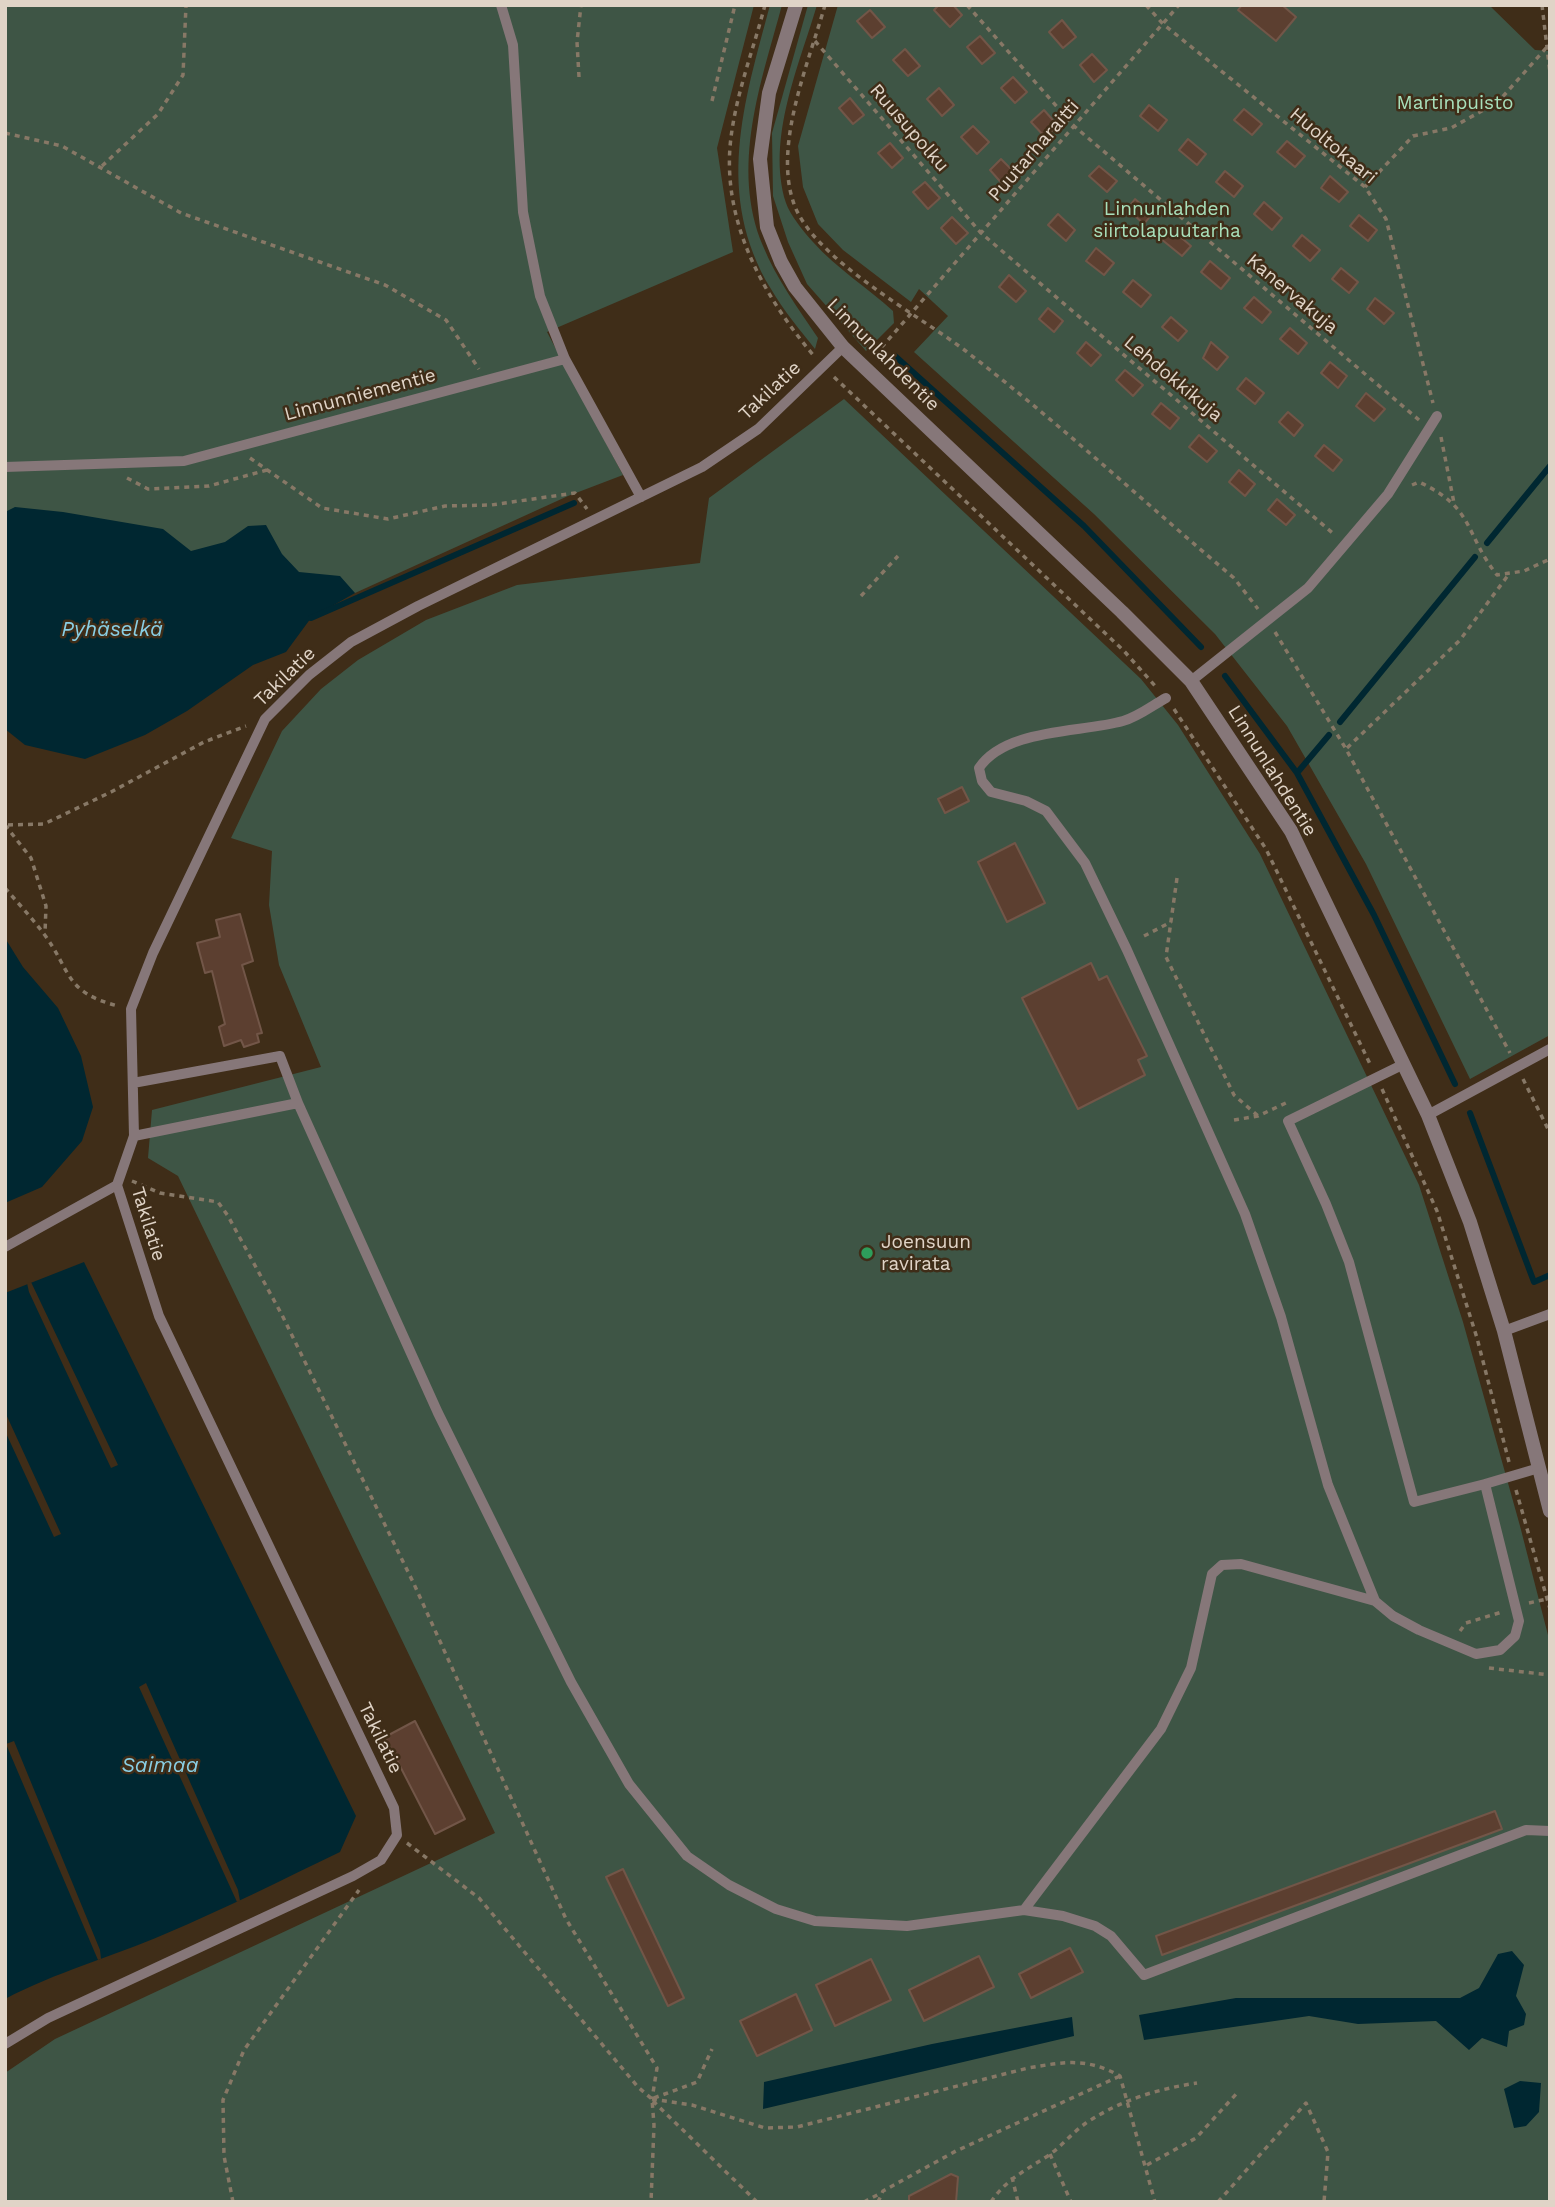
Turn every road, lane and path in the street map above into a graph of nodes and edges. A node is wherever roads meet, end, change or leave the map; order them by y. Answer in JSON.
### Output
{"nodes":[{"id":1,"x":186,"y":5,"type":"edge"},
{"id":2,"x":501,"y":5,"type":"edge"},
{"id":3,"x":581,"y":5,"type":"edge"},
{"id":4,"x":735,"y":5,"type":"edge"},
{"id":5,"x":765,"y":5,"type":"edge"},
{"id":6,"x":796,"y":5,"type":"edge"},
{"id":7,"x":825,"y":5,"type":"edge"},
{"id":8,"x":967,"y":5,"type":"edge"},
{"id":9,"x":1146,"y":5,"type":"edge"},
{"id":10,"x":1179,"y":5,"type":"edge"},
{"id":11,"x":1542,"y":5,"type":"edge"},
{"id":12,"x":1163,"y":24,"type":"junction"},
{"id":13,"x":815,"y":41,"type":"junction"},
{"id":14,"x":1547,"y":47,"type":"junction"},
{"id":15,"x":1550,"y":73,"type":"edge"},
{"id":16,"x":579,"y":77,"type":"dead end"},
{"id":17,"x":712,"y":101,"type":"dead end"},
{"id":18,"x":1074,"y":127,"type":"junction"},
{"id":19,"x":5,"y":132,"type":"edge"},
{"id":20,"x":102,"y":166,"type":"junction"},
{"id":21,"x":1365,"y":187,"type":"junction"},
{"id":22,"x":981,"y":233,"type":"junction"},
{"id":23,"x":910,"y":314,"type":"junction"},
{"id":24,"x":843,"y":347,"type":"junction"},
{"id":25,"x":565,"y":359,"type":"junction"},
{"id":26,"x":822,"y":366,"type":"junction"},
{"id":27,"x":864,"y":367,"type":"junction"},
{"id":28,"x":486,"y":380,"type":"junction"},
{"id":29,"x":1437,"y":416,"type":"junction"},
{"id":30,"x":1429,"y":429,"type":"junction"},
{"id":31,"x":234,"y":447,"type":"junction"},
{"id":32,"x":101,"y":464,"type":"junction"},
{"id":33,"x":5,"y":467,"type":"edge"},
{"id":34,"x":267,"y":470,"type":"junction"},
{"id":35,"x":1388,"y":494,"type":"junction"},
{"id":36,"x":641,"y":497,"type":"junction"},
{"id":37,"x":1454,"y":503,"type":"junction"},
{"id":38,"x":594,"y":520,"type":"junction"},
{"id":39,"x":1347,"y":545,"type":"junction"},
{"id":40,"x":898,"y":556,"type":"dead end"},
{"id":41,"x":1550,"y":559,"type":"edge"},
{"id":42,"x":1509,"y":574,"type":"junction"},
{"id":43,"x":861,"y":596,"type":"dead end"},
{"id":44,"x":1269,"y":621,"type":"junction"},
{"id":45,"x":1191,"y":681,"type":"junction"},
{"id":46,"x":1166,"y":698,"type":"junction"},
{"id":47,"x":265,"y":719,"type":"junction"},
{"id":48,"x":1346,"y":749,"type":"junction"},
{"id":49,"x":7,"y":825,"type":"edge"},
{"id":50,"x":1177,"y":878,"type":"dead end"},
{"id":51,"x":5,"y":888,"type":"edge"},
{"id":52,"x":1171,"y":922,"type":"junction"},
{"id":53,"x":45,"y":935,"type":"junction"},
{"id":54,"x":1144,"y":936,"type":"dead end"},
{"id":55,"x":131,"y":1009,"type":"junction"},
{"id":56,"x":1550,"y":1049,"type":"edge"},
{"id":57,"x":1402,"y":1065,"type":"junction"},
{"id":58,"x":1518,"y":1069,"type":"junction"},
{"id":59,"x":1377,"y":1077,"type":"junction"},
{"id":60,"x":133,"y":1083,"type":"junction"},
{"id":61,"x":298,"y":1103,"type":"junction"},
{"id":62,"x":1428,"y":1115,"type":"junction"},
{"id":63,"x":1258,"y":1116,"type":"dead end"},
{"id":64,"x":1248,"y":1119,"type":"dead end"},
{"id":65,"x":1234,"y":1120,"type":"dead end"},
{"id":66,"x":1550,"y":1133,"type":"edge"},
{"id":67,"x":134,"y":1136,"type":"junction"},
{"id":68,"x":119,"y":1181,"type":"junction"},
{"id":69,"x":5,"y":1247,"type":"edge"},
{"id":70,"x":1550,"y":1314,"type":"edge"},
{"id":71,"x":1504,"y":1331,"type":"junction"},
{"id":72,"x":1539,"y":1468,"type":"junction"},
{"id":73,"x":1512,"y":1476,"type":"junction"},
{"id":74,"x":1485,"y":1484,"type":"junction"},
{"id":75,"x":1550,"y":1511,"type":"edge"},
{"id":76,"x":1547,"y":1598,"type":"junction"},
{"id":77,"x":1376,"y":1601,"type":"junction"},
{"id":78,"x":1517,"y":1607,"type":"junction"},
{"id":79,"x":1550,"y":1609,"type":"edge"},
{"id":80,"x":1452,"y":1645,"type":"junction"},
{"id":81,"x":1550,"y":1831,"type":"edge"},
{"id":82,"x":397,"y":1835,"type":"junction"},
{"id":83,"x":381,"y":1860,"type":"junction"},
{"id":84,"x":1024,"y":1910,"type":"junction"},
{"id":85,"x":5,"y":2043,"type":"edge"},
{"id":86,"x":712,"y":2049,"type":"dead end"},
{"id":87,"x":1120,"y":2076,"type":"junction"},
{"id":88,"x":1197,"y":2083,"type":"dead end"},
{"id":89,"x":1238,"y":2092,"type":"dead end"},
{"id":90,"x":652,"y":2099,"type":"junction"},
{"id":91,"x":1128,"y":2099,"type":"junction"},
{"id":92,"x":1050,"y":2154,"type":"junction"},
{"id":93,"x":1147,"y":2165,"type":"junction"},
{"id":94,"x":1012,"y":2177,"type":"junction"},
{"id":95,"x":883,"y":2191,"type":"junction"},
{"id":96,"x":233,"y":2202,"type":"edge"},
{"id":97,"x":651,"y":2202,"type":"edge"},
{"id":98,"x":757,"y":2202,"type":"edge"},
{"id":99,"x":864,"y":2202,"type":"edge"},
{"id":100,"x":878,"y":2202,"type":"edge"},
{"id":101,"x":991,"y":2202,"type":"edge"},
{"id":102,"x":1018,"y":2202,"type":"edge"},
{"id":103,"x":1071,"y":2202,"type":"edge"},
{"id":104,"x":1156,"y":2202,"type":"edge"},
{"id":105,"x":1218,"y":2202,"type":"edge"},
{"id":106,"x":1324,"y":2202,"type":"edge"}],
"edges":[{"from":1,"to":20,"type":"path"},
{"from":2,"to":25,"type":"lane"},
{"from":3,"to":16,"type":"path"},
{"from":4,"to":17,"type":"path"},
{"from":5,"to":26,"type":"path"},
{"from":6,"to":24,"type":"street","name":"Linnunlahdentie"},
{"from":7,"to":13,"type":"path"},
{"from":8,"to":18,"type":"path","name":"Kanervakuja"},
{"from":9,"to":12,"type":"path","name":"Huoltokaari"},
{"from":10,"to":12,"type":"path","name":"Puutarharaitti"},
{"from":11,"to":14,"type":"path"},
{"from":12,"to":18,"type":"path","name":"Puutarharaitti"},
{"from":12,"to":21,"type":"path","name":"Huoltokaari"},
{"from":13,"to":22,"type":"path","name":"Ruusupolku"},
{"from":13,"to":23,"type":"path"},
{"from":14,"to":15,"type":"path"},
{"from":14,"to":21,"type":"path"},
{"from":18,"to":22,"type":"path","name":"Puutarharaitti"},
{"from":18,"to":30,"type":"path","name":"Kanervakuja"},
{"from":19,"to":20,"type":"path"},
{"from":20,"to":28,"type":"path"},
{"from":21,"to":29,"type":"path","name":"Huoltokaari"},
{"from":22,"to":23,"type":"path","name":"Puutarharaitti"},
{"from":22,"to":39,"type":"path","name":"Lehdokkikuja"},
{"from":23,"to":27,"type":"path","name":"Puutarharaitti"},
{"from":23,"to":44,"type":"path"},
{"from":24,"to":26,"type":"lane","name":"Takilatie"},
{"from":24,"to":27,"type":"street","name":"Linnunlahdentie"},
{"from":25,"to":28,"type":"lane","name":"Linnunniementie"},
{"from":25,"to":36,"type":"lane"},
{"from":26,"to":36,"type":"lane","name":"Takilatie"},
{"from":26,"to":46,"type":"path"},
{"from":27,"to":45,"type":"street","name":"Linnunlahdentie"},
{"from":28,"to":31,"type":"lane","name":"Linnunniementie"},
{"from":29,"to":30,"type":"lane"},
{"from":29,"to":37,"type":"path","name":"Huoltokaari"},
{"from":30,"to":35,"type":"lane"},
{"from":31,"to":32,"type":"lane","name":"Linnunniementie"},
{"from":31,"to":34,"type":"path"},
{"from":32,"to":33,"type":"lane","name":"Linnunniementie"},
{"from":32,"to":34,"type":"path"},
{"from":34,"to":38,"type":"path"},
{"from":35,"to":37,"type":"path"},
{"from":35,"to":39,"type":"lane"},
{"from":36,"to":38,"type":"lane","name":"Takilatie"},
{"from":37,"to":42,"type":"path"},
{"from":38,"to":47,"type":"lane","name":"Takilatie"},
{"from":39,"to":44,"type":"lane"},
{"from":40,"to":43,"type":"path"},
{"from":41,"to":42,"type":"path"},
{"from":42,"to":48,"type":"path"},
{"from":44,"to":45,"type":"lane"},
{"from":44,"to":48,"type":"path"},
{"from":45,"to":57,"type":"street","name":"Linnunlahdentie"},
{"from":46,"to":59,"type":"path"},
{"from":46,"to":77,"type":"lane"},
{"from":47,"to":49,"type":"path"},
{"from":47,"to":55,"type":"lane","name":"Takilatie"},
{"from":48,"to":58,"type":"path"},
{"from":49,"to":53,"type":"path"},
{"from":50,"to":52,"type":"path"},
{"from":51,"to":53,"type":"path"},
{"from":52,"to":54,"type":"path"},
{"from":52,"to":63,"type":"path"},
{"from":53,"to":55,"type":"path"},
{"from":55,"to":60,"type":"lane","name":"Takilatie"},
{"from":56,"to":58,"type":"lane"},
{"from":57,"to":59,"type":"lane"},
{"from":57,"to":62,"type":"street","name":"Linnunlahdentie"},
{"from":58,"to":62,"type":"lane"},
{"from":58,"to":66,"type":"path"},
{"from":59,"to":73,"type":"path"},
{"from":59,"to":74,"type":"lane"},
{"from":60,"to":61,"type":"lane"},
{"from":60,"to":67,"type":"lane","name":"Takilatie"},
{"from":61,"to":67,"type":"lane"},
{"from":61,"to":84,"type":"lane"},
{"from":62,"to":71,"type":"street","name":"Linnunlahdentie"},
{"from":64,"to":65,"type":"path"},
{"from":67,"to":68,"type":"lane","name":"Takilatie"},
{"from":68,"to":69,"type":"lane"},
{"from":68,"to":82,"type":"lane","name":"Takilatie"},
{"from":68,"to":90,"type":"path"},
{"from":70,"to":71,"type":"lane"},
{"from":71,"to":72,"type":"street","name":"Linnunlahdentie"},
{"from":72,"to":73,"type":"lane"},
{"from":72,"to":75,"type":"street","name":"Linnunlahdentie"},
{"from":73,"to":74,"type":"lane"},
{"from":73,"to":76,"type":"path"},
{"from":74,"to":78,"type":"lane"},
{"from":76,"to":78,"type":"path"},
{"from":76,"to":79,"type":"path"},
{"from":77,"to":80,"type":"lane"},
{"from":77,"to":84,"type":"lane"},
{"from":78,"to":80,"type":"path"},
{"from":78,"to":80,"type":"lane"},
{"from":81,"to":84,"type":"lane"},
{"from":82,"to":83,"type":"lane"},
{"from":82,"to":90,"type":"path"},
{"from":83,"to":85,"type":"lane"},
{"from":83,"to":96,"type":"path"},
{"from":86,"to":90,"type":"path"},
{"from":87,"to":90,"type":"path"},
{"from":87,"to":91,"type":"path"},
{"from":87,"to":95,"type":"path"},
{"from":88,"to":91,"type":"path"},
{"from":89,"to":93,"type":"path"},
{"from":90,"to":97,"type":"path"},
{"from":90,"to":98,"type":"path"},
{"from":91,"to":92,"type":"path"},
{"from":91,"to":93,"type":"path"},
{"from":92,"to":94,"type":"path"},
{"from":92,"to":103,"type":"path"},
{"from":93,"to":104,"type":"path"},
{"from":94,"to":101,"type":"path"},
{"from":94,"to":102,"type":"path"},
{"from":95,"to":99,"type":"path"},
{"from":95,"to":100,"type":"path"},
{"from":105,"to":106,"type":"path"}]}
